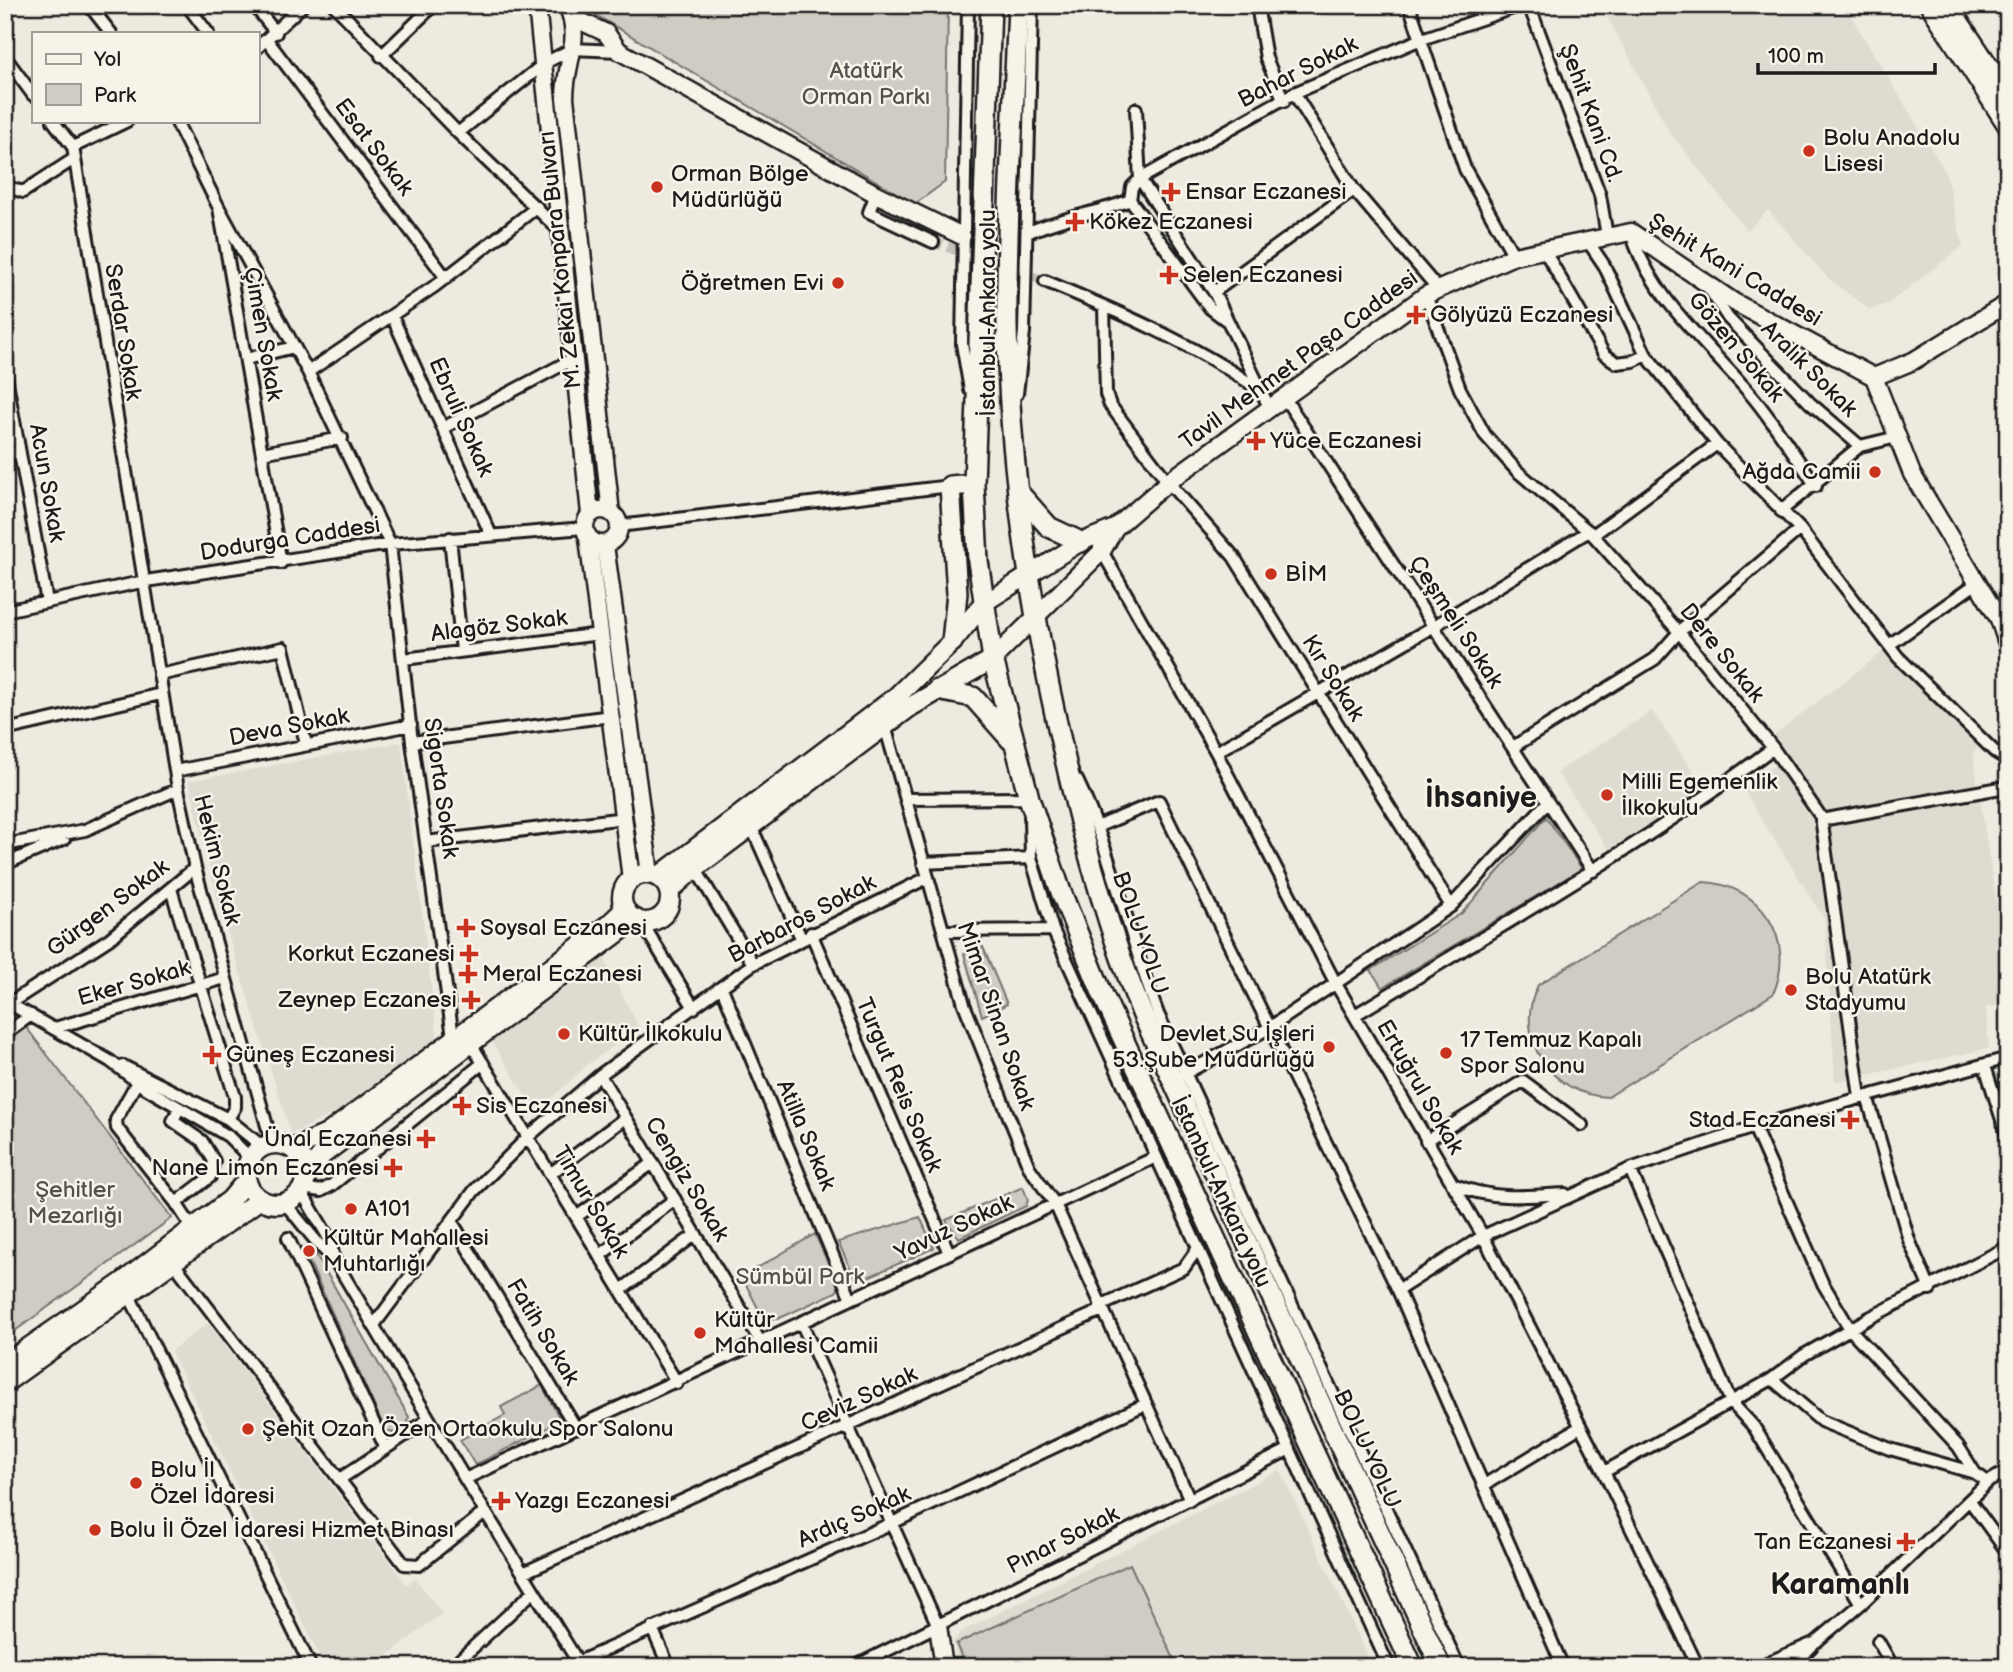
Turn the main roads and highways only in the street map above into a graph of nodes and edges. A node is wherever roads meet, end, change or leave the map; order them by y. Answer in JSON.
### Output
{"nodes":[{"id":1,"x":537,"y":5,"type":"edge"},
{"id":2,"x":991,"y":5,"type":"edge"},
{"id":3,"x":1018,"y":5,"type":"edge"},
{"id":4,"x":1930,"y":5,"type":"edge"},
{"id":5,"x":1948,"y":5,"type":"edge"},
{"id":6,"x":570,"y":11,"type":"edge"},
{"id":7,"x":2008,"y":95,"type":"edge"},
{"id":8,"x":2008,"y":126,"type":"edge"},
{"id":9,"x":962,"y":236,"type":"road end"},
{"id":10,"x":1607,"y":236,"type":"joint"},
{"id":11,"x":2008,"y":303,"type":"edge"},
{"id":12,"x":1874,"y":377,"type":"junction"},
{"id":13,"x":974,"y":484,"type":"junction"},
{"id":14,"x":1017,"y":491,"type":"junction"},
{"id":15,"x":615,"y":519,"type":"junction"},
{"id":16,"x":587,"y":527,"type":"junction"},
{"id":17,"x":1115,"y":528,"type":"junction"},
{"id":18,"x":1087,"y":539,"type":"junction"},
{"id":19,"x":605,"y":545,"type":"junction"},
{"id":20,"x":1028,"y":574,"type":"junction"},
{"id":21,"x":983,"y":604,"type":"junction"},
{"id":22,"x":1036,"y":618,"type":"junction"},
{"id":23,"x":952,"y":642,"type":"junction"},
{"id":24,"x":2008,"y":646,"type":"edge"},
{"id":25,"x":993,"y":659,"type":"junction"},
{"id":26,"x":937,"y":690,"type":"junction"},
{"id":27,"x":1015,"y":745,"type":"junction"},
{"id":28,"x":631,"y":879,"type":"junction"},
{"id":29,"x":659,"y":881,"type":"junction"},
{"id":30,"x":634,"y":916,"type":"junction"},
{"id":31,"x":462,"y":1040,"type":"junction"},
{"id":32,"x":293,"y":1149,"type":"junction"},
{"id":33,"x":246,"y":1181,"type":"junction"},
{"id":34,"x":303,"y":1185,"type":"junction"},
{"id":35,"x":259,"y":1199,"type":"junction"},
{"id":36,"x":126,"y":1289,"type":"junction"},
{"id":37,"x":5,"y":1364,"type":"edge"},
{"id":38,"x":5,"y":1383,"type":"edge"},
{"id":39,"x":938,"y":1626,"type":"road end"},
{"id":40,"x":944,"y":1667,"type":"edge"},
{"id":41,"x":1413,"y":1667,"type":"edge"},
{"id":42,"x":1441,"y":1667,"type":"edge"}],
"edges":[{"from":1,"to":16,"type":"main road","name":"M. Zekai Konpara Bulvarı"},
{"from":2,"to":13,"type":"highway","name":"İstanbul-Ankara yolu"},
{"from":3,"to":14,"type":"highway","name":"İstanbul-Ankara yolu"},
{"from":4,"to":8,"type":"main road"},
{"from":5,"to":7,"type":"main road"},
{"from":6,"to":9,"type":"main road"},
{"from":6,"to":15,"type":"main road","name":"M. Zekai Konpara Bulvarı"},
{"from":10,"to":12,"type":"main road","name":"Şehit Kani Caddesi"},
{"from":10,"to":17,"type":"main road","name":"Tavil Mehmet Paşa Caddesi"},
{"from":11,"to":12,"type":"main road"},
{"from":12,"to":24,"type":"main road"},
{"from":13,"to":21,"type":"highway","name":"İstanbul-Ankara yolu"},
{"from":13,"to":23,"type":"highway"},
{"from":14,"to":18,"type":"highway"},
{"from":14,"to":20,"type":"highway","name":"İstanbul-Ankara yolu"},
{"from":15,"to":16,"type":"main road"},
{"from":15,"to":19,"type":"main road"},
{"from":16,"to":19,"type":"main road"},
{"from":16,"to":28,"type":"main road","name":"M. Zekai Konpara Bulvarı"},
{"from":17,"to":18,"type":"main road"},
{"from":17,"to":22,"type":"main road"},
{"from":18,"to":20,"type":"main road"},
{"from":19,"to":29,"type":"main road"},
{"from":20,"to":21,"type":"main road"},
{"from":20,"to":22,"type":"highway","name":"İstanbul-Ankara yolu"},
{"from":21,"to":23,"type":"main road"},
{"from":21,"to":25,"type":"highway","name":"İstanbul-Ankara yolu"},
{"from":22,"to":25,"type":"main road"},
{"from":22,"to":42,"type":"highway","name":"BOLU YOLU"},
{"from":23,"to":29,"type":"main road"},
{"from":25,"to":26,"type":"main road"},
{"from":25,"to":27,"type":"highway","name":"İstanbul-Ankara yolu"},
{"from":26,"to":27,"type":"highway"},
{"from":26,"to":29,"type":"main road"},
{"from":27,"to":41,"type":"highway","name":"İstanbul-Ankara yolu"},
{"from":28,"to":29,"type":"main road"},
{"from":28,"to":30,"type":"main road"},
{"from":29,"to":30,"type":"main road"},
{"from":30,"to":31,"type":"main road"},
{"from":31,"to":32,"type":"main road"},
{"from":31,"to":34,"type":"main road"},
{"from":32,"to":33,"type":"main road"},
{"from":32,"to":34,"type":"main road"},
{"from":33,"to":35,"type":"main road"},
{"from":33,"to":36,"type":"main road"},
{"from":34,"to":35,"type":"main road"},
{"from":35,"to":36,"type":"main road"},
{"from":36,"to":37,"type":"main road"},
{"from":36,"to":38,"type":"main road"},
{"from":39,"to":40,"type":"main road"}]}
